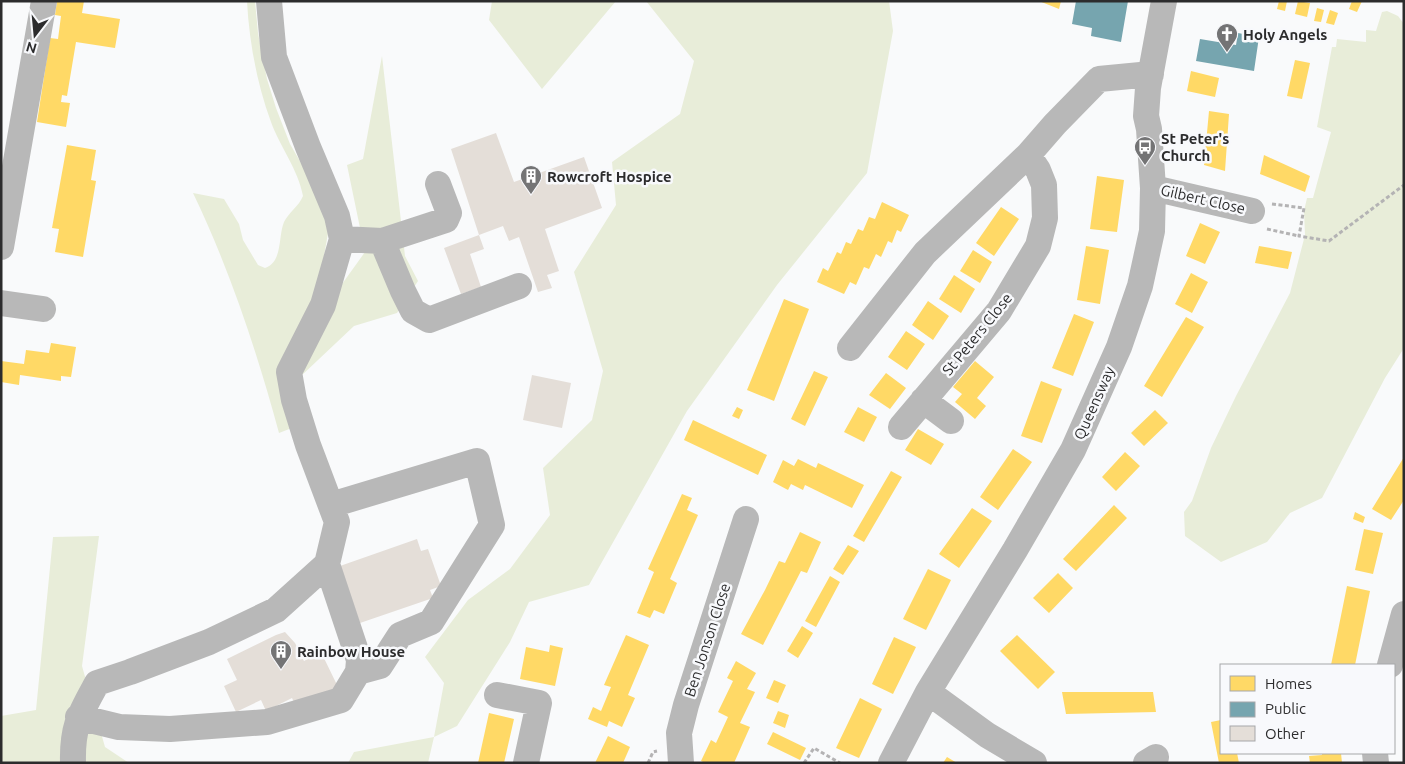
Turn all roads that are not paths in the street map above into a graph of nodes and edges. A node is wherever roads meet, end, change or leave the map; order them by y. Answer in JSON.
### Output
{"nodes":[{"id":1,"x":44,"y":1,"type":"edge"},
{"id":2,"x":269,"y":1,"type":"edge"},
{"id":3,"x":1164,"y":1,"type":"edge"},
{"id":4,"x":1152,"y":74,"type":"junction"},
{"id":5,"x":9,"y":153,"type":"edge"},
{"id":6,"x":1028,"y":154,"type":"junction"},
{"id":7,"x":438,"y":184,"type":"dead end"},
{"id":8,"x":1153,"y":188,"type":"junction"},
{"id":9,"x":1252,"y":211,"type":"road end"},
{"id":10,"x":342,"y":239,"type":"junction"},
{"id":11,"x":382,"y":241,"type":"junction"},
{"id":12,"x":1,"y":247,"type":"edge"},
{"id":13,"x":519,"y":286,"type":"dead end"},
{"id":14,"x":1,"y":304,"type":"edge"},
{"id":15,"x":43,"y":309,"type":"dead end"},
{"id":16,"x":850,"y":348,"type":"dead end"},
{"id":17,"x":923,"y":400,"type":"junction"},
{"id":18,"x":951,"y":421,"type":"dead end"},
{"id":19,"x":901,"y":427,"type":"dead end"},
{"id":20,"x":331,"y":505,"type":"junction"},
{"id":21,"x":746,"y":519,"type":"dead end"},
{"id":22,"x":327,"y":564,"type":"junction"},
{"id":23,"x":1404,"y":614,"type":"edge"},
{"id":24,"x":1390,"y":664,"type":"edge"},
{"id":25,"x":358,"y":672,"type":"junction"},
{"id":26,"x":928,"y":692,"type":"junction"},
{"id":27,"x":497,"y":695,"type":"dead end"},
{"id":28,"x":78,"y":717,"type":"junction"},
{"id":29,"x":73,"y":763,"type":"edge"},
{"id":30,"x":526,"y":763,"type":"edge"},
{"id":31,"x":681,"y":763,"type":"edge"},
{"id":32,"x":891,"y":763,"type":"edge"},
{"id":33,"x":1034,"y":763,"type":"edge"}],
"edges":[{"from":1,"to":5,"type":"street"},
{"from":2,"to":10,"type":"street"},
{"from":3,"to":4,"type":"street","name":"Queensway"},
{"from":4,"to":6,"type":"street"},
{"from":4,"to":8,"type":"street","name":"Queensway"},
{"from":5,"to":12,"type":"street"},
{"from":6,"to":16,"type":"street"},
{"from":6,"to":17,"type":"street","name":"St Peters Close"},
{"from":7,"to":11,"type":"street"},
{"from":8,"to":9,"type":"street","name":"Gilbert Close"},
{"from":8,"to":26,"type":"street","name":"Queensway"},
{"from":10,"to":11,"type":"street"},
{"from":10,"to":20,"type":"street"},
{"from":11,"to":13,"type":"street"},
{"from":14,"to":15,"type":"street"},
{"from":17,"to":18,"type":"street"},
{"from":17,"to":19,"type":"street","name":"St Peters Close"},
{"from":20,"to":22,"type":"street"},
{"from":20,"to":25,"type":"street"},
{"from":21,"to":31,"type":"street","name":"Ben Jonson Close"},
{"from":22,"to":25,"type":"street"},
{"from":22,"to":28,"type":"street"},
{"from":23,"to":24,"type":"street"},
{"from":25,"to":28,"type":"street"},
{"from":26,"to":32,"type":"street","name":"Queensway"},
{"from":26,"to":33,"type":"street"},
{"from":27,"to":30,"type":"street"},
{"from":28,"to":29,"type":"street"}]}
